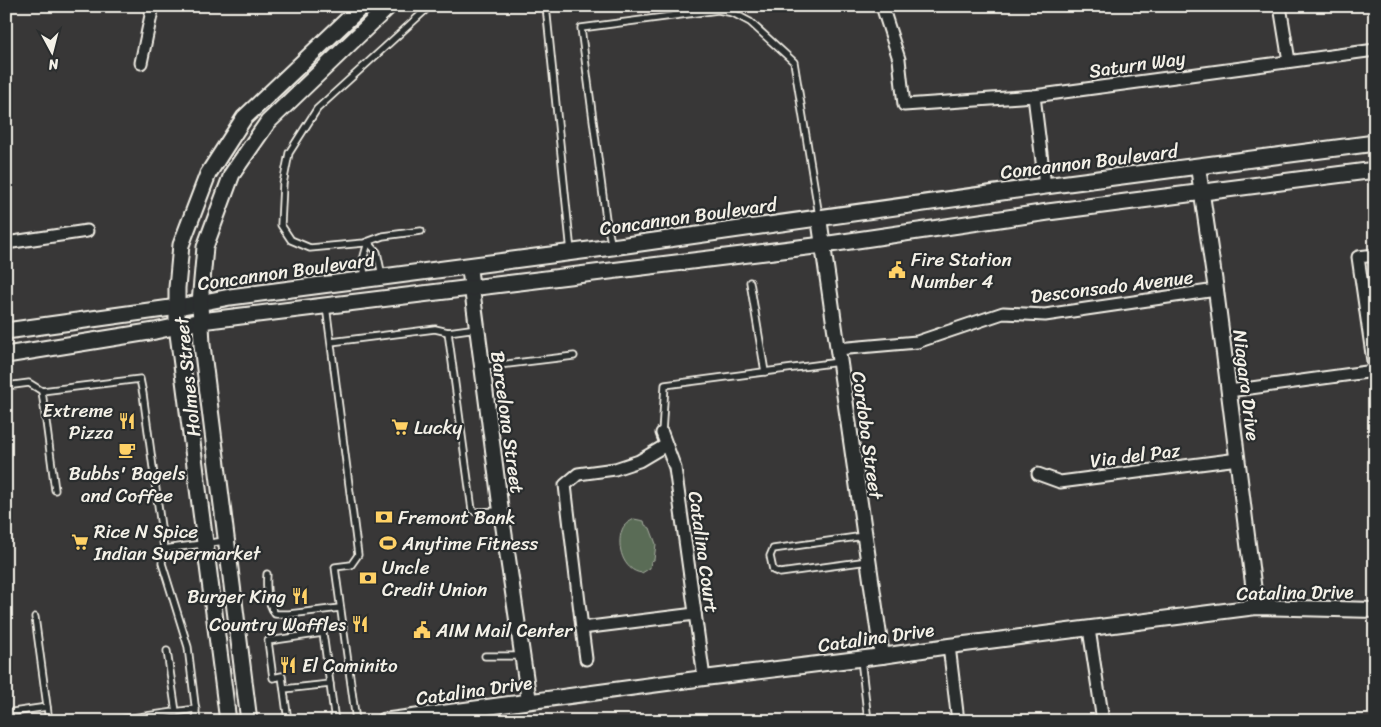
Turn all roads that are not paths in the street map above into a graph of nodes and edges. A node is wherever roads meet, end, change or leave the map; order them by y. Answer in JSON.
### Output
{"nodes":[{"id":1,"x":153,"y":6,"type":"edge"},
{"id":2,"x":362,"y":6,"type":"edge"},
{"id":3,"x":389,"y":6,"type":"edge"},
{"id":4,"x":430,"y":6,"type":"edge"},
{"id":5,"x":546,"y":6,"type":"edge"},
{"id":6,"x":882,"y":6,"type":"edge"},
{"id":7,"x":1280,"y":6,"type":"edge"},
{"id":8,"x":1375,"y":50,"type":"edge"},
{"id":9,"x":1289,"y":61,"type":"junction"},
{"id":10,"x":141,"y":63,"type":"dead end"},
{"id":11,"x":1034,"y":96,"type":"junction"},
{"id":12,"x":1375,"y":143,"type":"edge"},
{"id":13,"x":1198,"y":167,"type":"junction"},
{"id":14,"x":1375,"y":170,"type":"edge"},
{"id":15,"x":1045,"y":186,"type":"junction"},
{"id":16,"x":1202,"y":193,"type":"junction"},
{"id":17,"x":1048,"y":212,"type":"junction"},
{"id":18,"x":819,"y":218,"type":"junction"},
{"id":19,"x":87,"y":231,"type":"dead end"},
{"id":20,"x":421,"y":231,"type":"dead end"},
{"id":21,"x":368,"y":242,"type":"junction"},
{"id":22,"x":6,"y":243,"type":"edge"},
{"id":23,"x":823,"y":245,"type":"junction"},
{"id":24,"x":612,"y":247,"type":"junction"},
{"id":25,"x":570,"y":252,"type":"junction"},
{"id":26,"x":1375,"y":255,"type":"edge"},
{"id":27,"x":469,"y":266,"type":"junction"},
{"id":28,"x":382,"y":277,"type":"junction"},
{"id":29,"x":365,"y":279,"type":"junction"},
{"id":30,"x":750,"y":282,"type":"dead end"},
{"id":31,"x":472,"y":288,"type":"junction"},
{"id":32,"x":1216,"y":290,"type":"junction"},
{"id":33,"x":200,"y":303,"type":"junction"},
{"id":34,"x":326,"y":306,"type":"junction"},
{"id":35,"x":178,"y":307,"type":"junction"},
{"id":36,"x":201,"y":321,"type":"junction"},
{"id":37,"x":177,"y":326,"type":"junction"},
{"id":38,"x":477,"y":328,"type":"junction"},
{"id":39,"x":6,"y":330,"type":"edge"},
{"id":40,"x":448,"y":332,"type":"junction"},
{"id":41,"x":331,"y":342,"type":"junction"},
{"id":42,"x":6,"y":355,"type":"edge"},
{"id":43,"x":838,"y":355,"type":"junction"},
{"id":44,"x":574,"y":356,"type":"dead end"},
{"id":45,"x":482,"y":367,"type":"junction"},
{"id":46,"x":1374,"y":371,"type":"edge"},
{"id":47,"x":765,"y":372,"type":"junction"},
{"id":48,"x":1375,"y":375,"type":"edge"},
{"id":49,"x":6,"y":386,"type":"edge"},
{"id":50,"x":42,"y":391,"type":"junction"},
{"id":51,"x":1229,"y":391,"type":"junction"},
{"id":52,"x":662,"y":433,"type":"joint"},
{"id":53,"x":666,"y":445,"type":"junction"},
{"id":54,"x":1238,"y":459,"type":"junction"},
{"id":55,"x":1038,"y":474,"type":"dead end"},
{"id":56,"x":56,"y":490,"type":"dead end"},
{"id":57,"x":501,"y":511,"type":"junction"},
{"id":58,"x":864,"y":536,"type":"junction"},
{"id":59,"x":225,"y":541,"type":"junction"},
{"id":60,"x":205,"y":544,"type":"junction"},
{"id":61,"x":164,"y":549,"type":"junction"},
{"id":62,"x":868,"y":561,"type":"junction"},
{"id":63,"x":267,"y":574,"type":"dead end"},
{"id":64,"x":340,"y":608,"type":"junction"},
{"id":65,"x":1256,"y":608,"type":"junction"},
{"id":66,"x":1375,"y":610,"type":"edge"},
{"id":67,"x":695,"y":614,"type":"junction"},
{"id":68,"x":35,"y":617,"type":"dead end"},
{"id":69,"x":582,"y":628,"type":"junction"},
{"id":70,"x":1089,"y":629,"type":"junction"},
{"id":71,"x":950,"y":646,"type":"junction"},
{"id":72,"x":167,"y":651,"type":"dead end"},
{"id":73,"x":485,"y":656,"type":"dead end"},
{"id":74,"x":522,"y":656,"type":"junction"},
{"id":75,"x":882,"y":656,"type":"junction"},
{"id":76,"x":586,"y":659,"type":"dead end"},
{"id":77,"x":861,"y":659,"type":"junction"},
{"id":78,"x":704,"y":678,"type":"junction"},
{"id":79,"x":330,"y":684,"type":"junction"},
{"id":80,"x":284,"y":689,"type":"junction"},
{"id":81,"x":529,"y":701,"type":"junction"},
{"id":82,"x":47,"y":707,"type":"junction"},
{"id":83,"x":196,"y":709,"type":"junction"},
{"id":84,"x":176,"y":712,"type":"junction"},
{"id":85,"x":6,"y":714,"type":"edge"},
{"id":86,"x":430,"y":718,"type":"edge"},
{"id":87,"x":388,"y":720,"type":"edge"},
{"id":88,"x":49,"y":721,"type":"edge"},
{"id":89,"x":110,"y":721,"type":"edge"},
{"id":90,"x":197,"y":721,"type":"edge"},
{"id":91,"x":228,"y":721,"type":"edge"},
{"id":92,"x":248,"y":721,"type":"edge"},
{"id":93,"x":288,"y":721,"type":"edge"},
{"id":94,"x":334,"y":721,"type":"edge"},
{"id":95,"x":356,"y":721,"type":"edge"},
{"id":96,"x":868,"y":721,"type":"edge"},
{"id":97,"x":958,"y":721,"type":"edge"},
{"id":98,"x":1103,"y":721,"type":"edge"}],
"edges":[{"from":1,"to":10,"type":"street"},
{"from":2,"to":35,"type":"main road","name":"Holmes Street"},
{"from":3,"to":33,"type":"main road","name":"Holmes Street"},
{"from":4,"to":21,"type":"lane"},
{"from":5,"to":25,"type":"lane"},
{"from":6,"to":11,"type":"street","name":"Saturn Way"},
{"from":7,"to":9,"type":"street"},
{"from":8,"to":9,"type":"street","name":"Saturn Way"},
{"from":9,"to":11,"type":"street","name":"Saturn Way"},
{"from":11,"to":15,"type":"street"},
{"from":12,"to":13,"type":"main road","name":"Concannon Boulevard"},
{"from":13,"to":15,"type":"main road","name":"Concannon Boulevard"},
{"from":13,"to":16,"type":"street","name":"Niagara Drive"},
{"from":14,"to":16,"type":"main road","name":"Concannon Boulevard"},
{"from":15,"to":17,"type":"main road"},
{"from":15,"to":18,"type":"main road","name":"Concannon Boulevard"},
{"from":16,"to":17,"type":"main road","name":"Concannon Boulevard"},
{"from":16,"to":32,"type":"street","name":"Niagara Drive"},
{"from":17,"to":23,"type":"main road","name":"Concannon Boulevard"},
{"from":18,"to":23,"type":"street","name":"Cordoba Street"},
{"from":18,"to":24,"type":"main road","name":"Concannon Boulevard"},
{"from":18,"to":24,"type":"lane"},
{"from":19,"to":22,"type":"street"},
{"from":20,"to":21,"type":"lane"},
{"from":21,"to":28,"type":"lane"},
{"from":21,"to":29,"type":"lane"},
{"from":23,"to":31,"type":"main road","name":"Concannon Boulevard"},
{"from":23,"to":43,"type":"street","name":"Cordoba Street"},
{"from":24,"to":25,"type":"main road","name":"Concannon Boulevard"},
{"from":25,"to":27,"type":"main road","name":"Concannon Boulevard"},
{"from":26,"to":46,"type":"street"},
{"from":27,"to":28,"type":"main road","name":"Concannon Boulevard"},
{"from":27,"to":31,"type":"street","name":"Barcelona Street"},
{"from":28,"to":29,"type":"main road","name":"Concannon Boulevard"},
{"from":29,"to":33,"type":"main road","name":"Concannon Boulevard"},
{"from":30,"to":47,"type":"lane"},
{"from":31,"to":34,"type":"main road","name":"Concannon Boulevard"},
{"from":31,"to":38,"type":"street","name":"Barcelona Street"},
{"from":32,"to":43,"type":"street","name":"Desconsado Avenue"},
{"from":32,"to":51,"type":"street","name":"Niagara Drive"},
{"from":33,"to":35,"type":"main road","name":"Concannon Boulevard"},
{"from":33,"to":36,"type":"main road","name":"Holmes Street"},
{"from":34,"to":36,"type":"main road","name":"Concannon Boulevard"},
{"from":34,"to":41,"type":"lane"},
{"from":35,"to":37,"type":"main road","name":"Holmes Street"},
{"from":35,"to":39,"type":"main road","name":"Concannon Boulevard"},
{"from":36,"to":37,"type":"main road","name":"Concannon Boulevard"},
{"from":36,"to":59,"type":"main road","name":"Holmes Street"},
{"from":37,"to":42,"type":"main road","name":"Concannon Boulevard"},
{"from":37,"to":60,"type":"main road","name":"Holmes Street"},
{"from":38,"to":40,"type":"lane"},
{"from":38,"to":45,"type":"street","name":"Barcelona Street"},
{"from":40,"to":41,"type":"lane"},
{"from":40,"to":57,"type":"lane"},
{"from":41,"to":64,"type":"lane"},
{"from":43,"to":47,"type":"lane"},
{"from":43,"to":58,"type":"street","name":"Cordoba Street"},
{"from":44,"to":45,"type":"lane"},
{"from":45,"to":57,"type":"street","name":"Barcelona Street"},
{"from":46,"to":48,"type":"street"},
{"from":46,"to":51,"type":"street"},
{"from":47,"to":52,"type":"lane"},
{"from":49,"to":50,"type":"lane"},
{"from":50,"to":56,"type":"lane"},
{"from":50,"to":61,"type":"lane"},
{"from":51,"to":54,"type":"street","name":"Niagara Drive"},
{"from":52,"to":53,"type":"street","name":"Catalina Court"},
{"from":53,"to":67,"type":"street","name":"Catalina Court"},
{"from":53,"to":69,"type":"street"},
{"from":54,"to":55,"type":"street","name":"Via del Paz"},
{"from":54,"to":65,"type":"street","name":"Niagara Drive"},
{"from":57,"to":74,"type":"street","name":"Barcelona Street"},
{"from":58,"to":62,"type":"street","name":"Cordoba Street"},
{"from":58,"to":62,"type":"lane"},
{"from":59,"to":60,"type":"lane"},
{"from":59,"to":92,"type":"main road","name":"Holmes Street"},
{"from":60,"to":61,"type":"lane"},
{"from":60,"to":91,"type":"main road","name":"Holmes Street"},
{"from":61,"to":83,"type":"lane"},
{"from":62,"to":75,"type":"street","name":"Cordoba Street"},
{"from":63,"to":64,"type":"lane"},
{"from":64,"to":95,"type":"lane"},
{"from":65,"to":66,"type":"street","name":"Catalina Drive"},
{"from":65,"to":70,"type":"street","name":"Catalina Drive"},
{"from":67,"to":69,"type":"street"},
{"from":67,"to":78,"type":"street","name":"Catalina Court"},
{"from":68,"to":82,"type":"lane"},
{"from":69,"to":76,"type":"street"},
{"from":70,"to":71,"type":"street","name":"Catalina Drive"},
{"from":70,"to":98,"type":"street"},
{"from":71,"to":75,"type":"street","name":"Catalina Drive"},
{"from":71,"to":97,"type":"street"},
{"from":72,"to":84,"type":"lane"},
{"from":73,"to":74,"type":"lane"},
{"from":74,"to":81,"type":"street","name":"Barcelona Street"},
{"from":75,"to":77,"type":"street","name":"Catalina Drive"},
{"from":77,"to":78,"type":"street","name":"Catalina Drive"},
{"from":77,"to":96,"type":"lane"},
{"from":78,"to":81,"type":"street","name":"Catalina Drive"},
{"from":79,"to":80,"type":"lane"},
{"from":79,"to":80,"type":"lane"},
{"from":79,"to":94,"type":"lane"},
{"from":80,"to":93,"type":"lane"},
{"from":81,"to":86,"type":"street","name":"Catalina Drive"},
{"from":82,"to":85,"type":"lane"},
{"from":82,"to":88,"type":"lane"},
{"from":83,"to":84,"type":"lane"},
{"from":83,"to":90,"type":"lane"},
{"from":84,"to":89,"type":"lane"},
{"from":86,"to":87,"type":"street","name":"Catalina Drive"}]}
